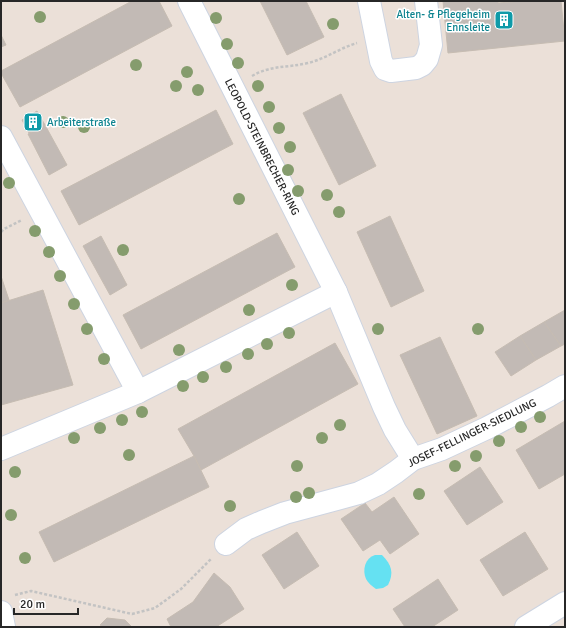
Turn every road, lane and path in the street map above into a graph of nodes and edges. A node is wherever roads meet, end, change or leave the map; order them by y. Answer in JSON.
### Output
{"nodes":[{"id":1,"x":189,"y":1,"type":"edge"},
{"id":2,"x":369,"y":1,"type":"edge"},
{"id":3,"x":426,"y":1,"type":"edge"},
{"id":4,"x":376,"y":38,"type":"junction"},
{"id":5,"x":232,"y":87,"type":"junction"},
{"id":6,"x":1,"y":137,"type":"edge"},
{"id":7,"x":336,"y":292,"type":"junction"},
{"id":8,"x":565,"y":386,"type":"edge"},
{"id":9,"x":138,"y":392,"type":"junction"},
{"id":10,"x":1,"y":447,"type":"edge"},
{"id":11,"x":413,"y":459,"type":"junction"},
{"id":12,"x":226,"y":544,"type":"joint"},
{"id":13,"x":565,"y":603,"type":"edge"},
{"id":14,"x":5,"y":604,"type":"edge"},
{"id":15,"x":4,"y":627,"type":"edge"},
{"id":16,"x":526,"y":627,"type":"edge"}],
"edges":[{"from":1,"to":5,"type":"street","name":"LEOPOLD-STEINBRECHER-RING"},
{"from":2,"to":4,"type":"street"},
{"from":3,"to":4,"type":"street"},
{"from":4,"to":5,"type":"path"},
{"from":5,"to":7,"type":"street","name":"LEOPOLD-STEINBRECHER-RING"},
{"from":6,"to":9,"type":"street"},
{"from":7,"to":9,"type":"street"},
{"from":7,"to":11,"type":"street","name":"LEOPOLD-STEINBRECHER-RING"},
{"from":8,"to":11,"type":"street","name":"JOSEF-FELLINGER-SIEDLUNG"},
{"from":9,"to":10,"type":"street"},
{"from":11,"to":12,"type":"street","name":"JOSEF-FELLINGER-SIEDLUNG"},
{"from":12,"to":14,"type":"path"},
{"from":13,"to":16,"type":"street"},
{"from":14,"to":15,"type":"street"}]}
